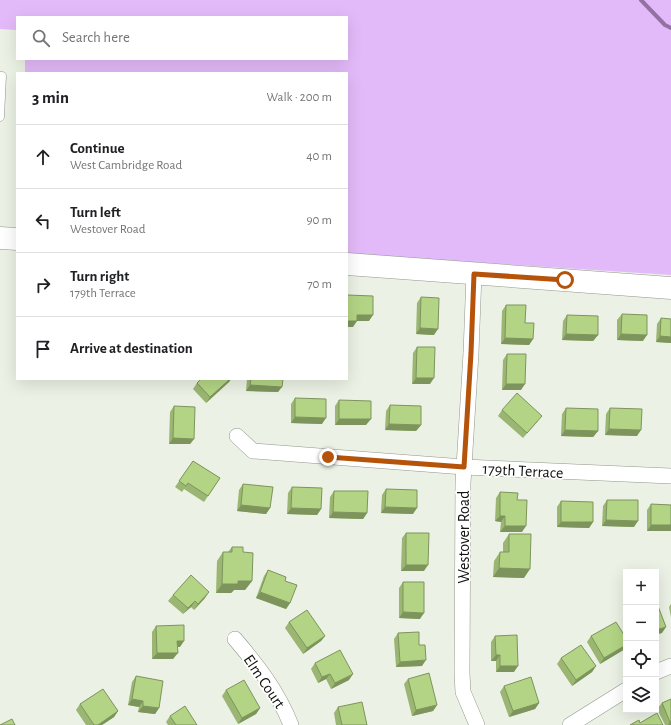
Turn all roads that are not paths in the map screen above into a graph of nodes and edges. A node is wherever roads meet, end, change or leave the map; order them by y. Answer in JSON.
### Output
{"nodes":[{"id":1,"x":0,"y":76,"type":"edge"},
{"id":2,"x":0,"y":117,"type":"edge"},
{"id":3,"x":0,"y":238,"type":"edge"},
{"id":4,"x":16,"y":239,"type":"edge"},
{"id":5,"x":348,"y":264,"type":"edge"},
{"id":6,"x":474,"y":274,"type":"junction"},
{"id":7,"x":671,"y":288,"type":"edge"},
{"id":8,"x":237,"y":436,"type":"dead end"},
{"id":9,"x":464,"y":467,"type":"junction"},
{"id":10,"x":671,"y":476,"type":"edge"},
{"id":11,"x":235,"y":639,"type":"dead end"},
{"id":12,"x":671,"y":666,"type":"edge"},
{"id":13,"x":659,"y":671,"type":"edge"},
{"id":14,"x":623,"y":692,"type":"edge"},
{"id":15,"x":291,"y":725,"type":"edge"},
{"id":16,"x":477,"y":725,"type":"edge"},
{"id":17,"x":570,"y":725,"type":"edge"}],
"edges":[{"from":1,"to":2,"type":"lane"},
{"from":3,"to":4,"type":"street"},
{"from":5,"to":6,"type":"street"},
{"from":6,"to":7,"type":"street"},
{"from":6,"to":9,"type":"street","name":"Westover Road"},
{"from":8,"to":9,"type":"street","name":"179th Terrace"},
{"from":9,"to":10,"type":"street","name":"179th Terrace"},
{"from":9,"to":16,"type":"street","name":"Westover Road"},
{"from":11,"to":15,"type":"street","name":"Elm Court"},
{"from":12,"to":13,"type":"street"},
{"from":14,"to":17,"type":"street"}]}
